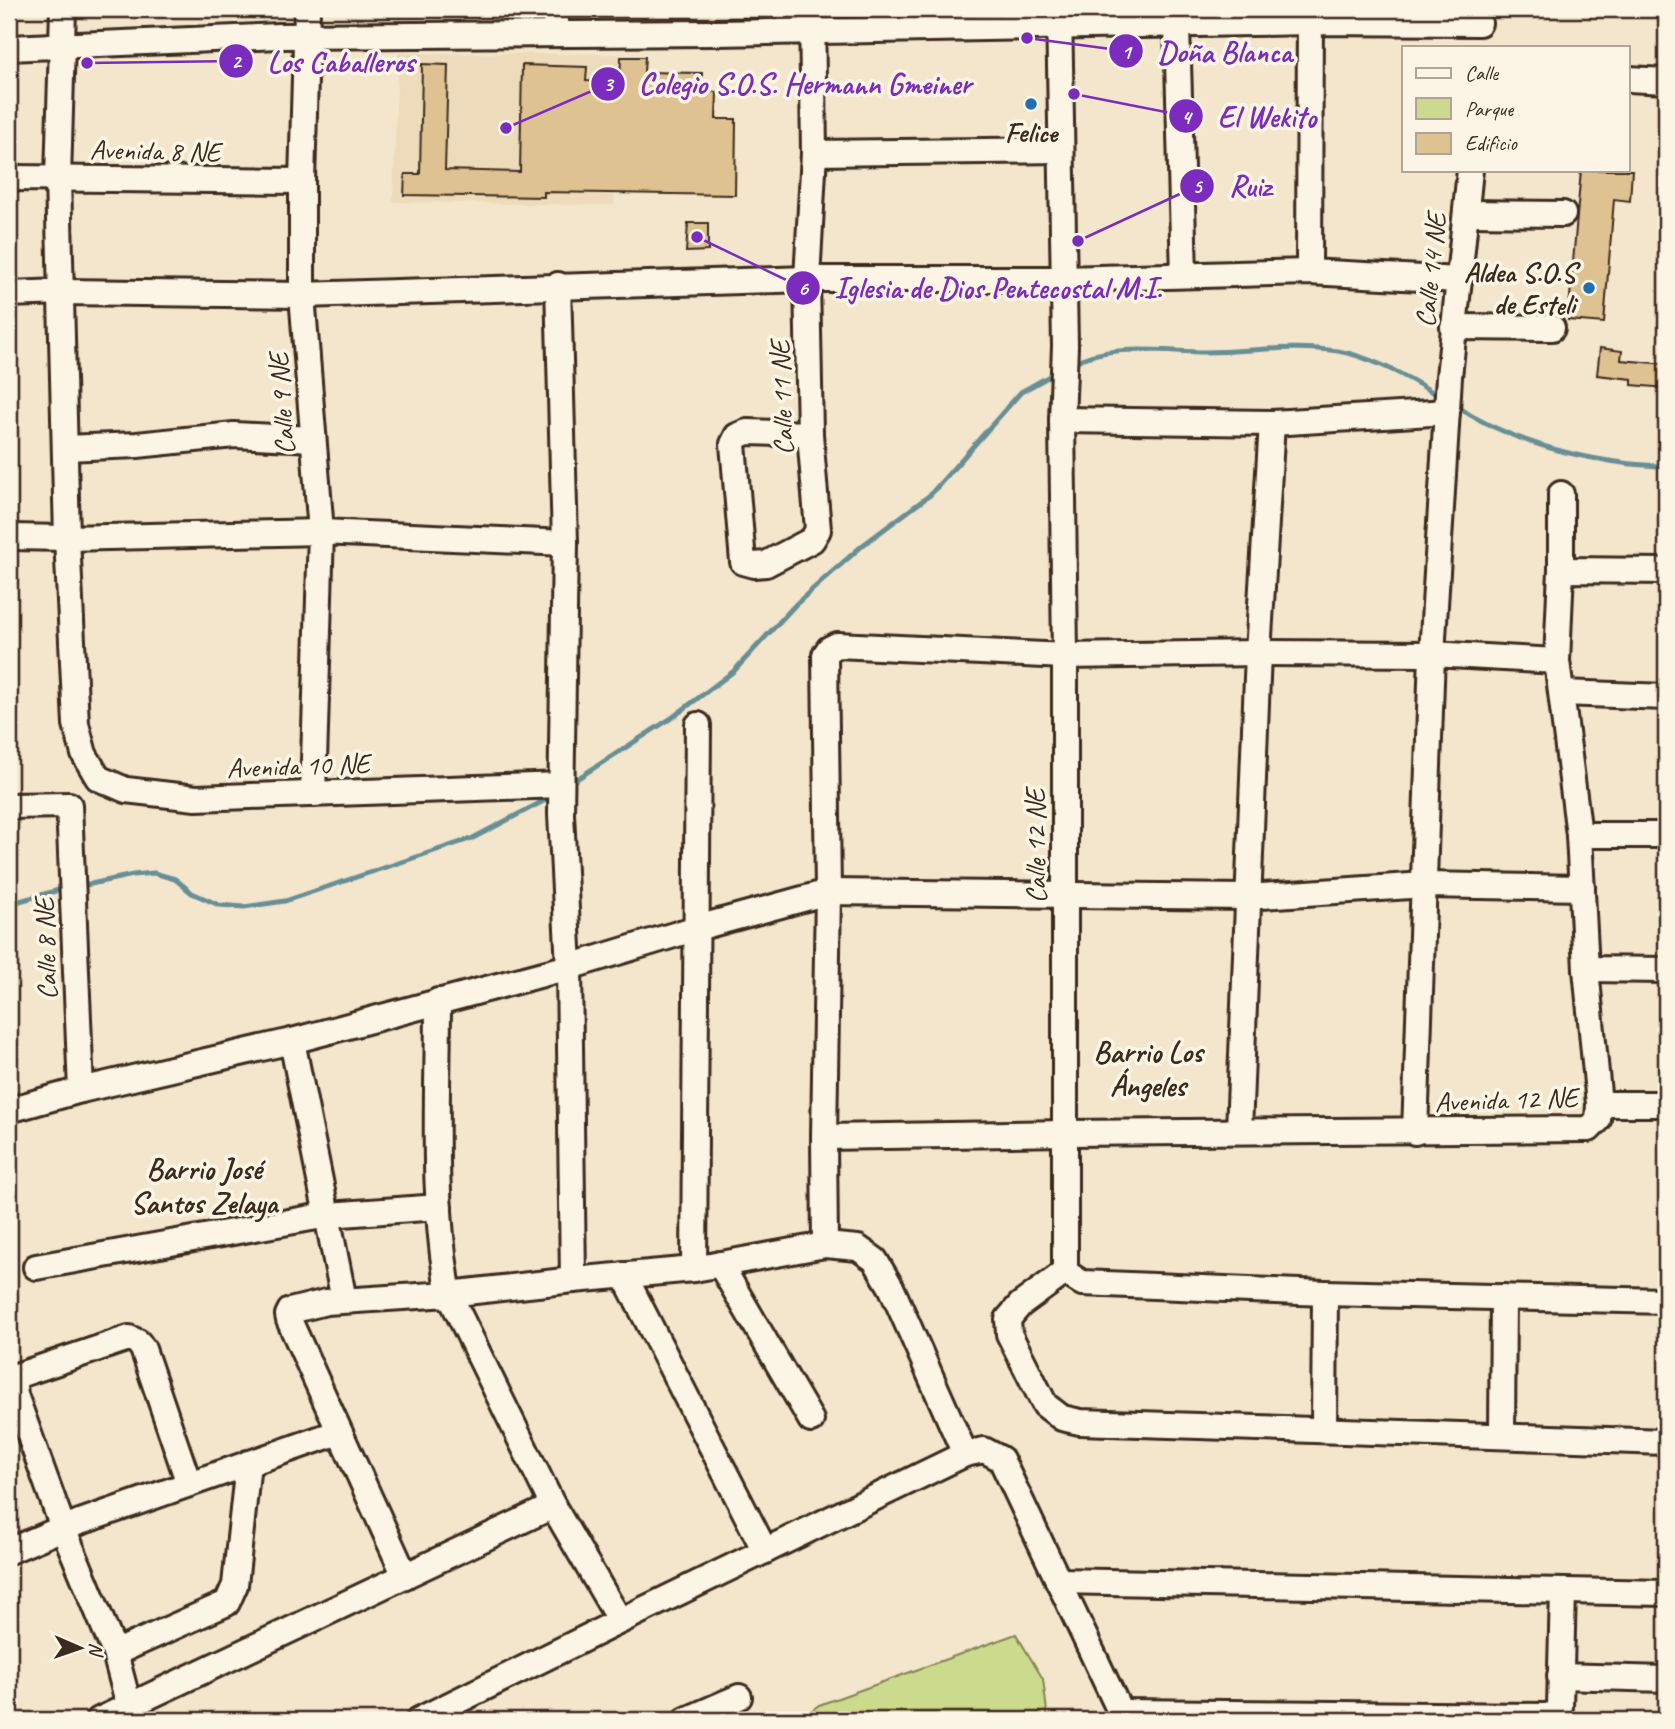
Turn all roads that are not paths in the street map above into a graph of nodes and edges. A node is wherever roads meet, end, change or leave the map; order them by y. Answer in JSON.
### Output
{"nodes":[{"id":1,"x":63,"y":9,"type":"edge"},
{"id":2,"x":307,"y":9,"type":"edge"},
{"id":3,"x":555,"y":9,"type":"edge"},
{"id":4,"x":1310,"y":15,"type":"edge"},
{"id":5,"x":1059,"y":17,"type":"edge"},
{"id":6,"x":812,"y":19,"type":"edge"},
{"id":7,"x":1177,"y":26,"type":"junction"},
{"id":8,"x":1479,"y":26,"type":"edge"},
{"id":9,"x":556,"y":34,"type":"junction"},
{"id":10,"x":307,"y":36,"type":"junction"},
{"id":11,"x":62,"y":46,"type":"junction"},
{"id":12,"x":9,"y":48,"type":"edge"},
{"id":13,"x":1630,"y":79,"type":"edge"},
{"id":14,"x":1666,"y":81,"type":"edge"},
{"id":15,"x":1061,"y":150,"type":"junction"},
{"id":16,"x":814,"y":153,"type":"junction"},
{"id":17,"x":1470,"y":172,"type":"edge"},
{"id":18,"x":9,"y":178,"type":"edge"},
{"id":19,"x":58,"y":178,"type":"junction"},
{"id":20,"x":302,"y":181,"type":"junction"},
{"id":21,"x":1467,"y":213,"type":"junction"},
{"id":22,"x":1563,"y":214,"type":"dead end"},
{"id":23,"x":1309,"y":272,"type":"junction"},
{"id":24,"x":1184,"y":275,"type":"junction"},
{"id":25,"x":807,"y":278,"type":"junction"},
{"id":26,"x":1064,"y":279,"type":"junction"},
{"id":27,"x":1459,"y":280,"type":"junction"},
{"id":28,"x":558,"y":285,"type":"junction"},
{"id":29,"x":62,"y":292,"type":"junction"},
{"id":30,"x":9,"y":294,"type":"edge"},
{"id":31,"x":302,"y":295,"type":"junction"},
{"id":32,"x":1453,"y":327,"type":"junction"},
{"id":33,"x":1552,"y":328,"type":"dead end"},
{"id":34,"x":1062,"y":409,"type":"junction"},
{"id":35,"x":1447,"y":409,"type":"junction"},
{"id":36,"x":1272,"y":423,"type":"junction"},
{"id":37,"x":810,"y":434,"type":"junction"},
{"id":38,"x":313,"y":439,"type":"junction"},
{"id":39,"x":65,"y":448,"type":"junction"},
{"id":40,"x":1561,"y":494,"type":"dead end"},
{"id":41,"x":321,"y":531,"type":"junction"},
{"id":42,"x":9,"y":537,"type":"edge"},
{"id":43,"x":67,"y":538,"type":"junction"},
{"id":44,"x":565,"y":543,"type":"junction"},
{"id":45,"x":1561,"y":570,"type":"junction"},
{"id":46,"x":1666,"y":571,"type":"edge"},
{"id":47,"x":1258,"y":653,"type":"junction"},
{"id":48,"x":1432,"y":654,"type":"junction"},
{"id":49,"x":1065,"y":656,"type":"junction"},
{"id":50,"x":1557,"y":661,"type":"junction"},
{"id":51,"x":1562,"y":693,"type":"junction"},
{"id":52,"x":1666,"y":697,"type":"edge"},
{"id":53,"x":698,"y":725,"type":"dead end"},
{"id":54,"x":561,"y":775,"type":"junction"},
{"id":55,"x":313,"y":794,"type":"junction"},
{"id":56,"x":9,"y":806,"type":"edge"},
{"id":57,"x":1579,"y":835,"type":"junction"},
{"id":58,"x":1666,"y":835,"type":"edge"},
{"id":59,"x":1425,"y":885,"type":"junction"},
{"id":60,"x":1582,"y":888,"type":"junction"},
{"id":61,"x":828,"y":892,"type":"junction"},
{"id":62,"x":1064,"y":894,"type":"junction"},
{"id":63,"x":1247,"y":897,"type":"junction"},
{"id":64,"x":697,"y":928,"type":"junction"},
{"id":65,"x":569,"y":967,"type":"junction"},
{"id":66,"x":1586,"y":969,"type":"junction"},
{"id":67,"x":1666,"y":970,"type":"edge"},
{"id":68,"x":438,"y":1001,"type":"junction"},
{"id":69,"x":292,"y":1041,"type":"junction"},
{"id":70,"x":80,"y":1090,"type":"junction"},
{"id":71,"x":1599,"y":1104,"type":"junction"},
{"id":72,"x":1666,"y":1104,"type":"edge"},
{"id":73,"x":9,"y":1110,"type":"edge"},
{"id":74,"x":1239,"y":1131,"type":"junction"},
{"id":75,"x":1415,"y":1132,"type":"junction"},
{"id":76,"x":1064,"y":1133,"type":"junction"},
{"id":77,"x":824,"y":1137,"type":"junction"},
{"id":78,"x":439,"y":1207,"type":"junction"},
{"id":79,"x":328,"y":1215,"type":"junction"},
{"id":80,"x":825,"y":1245,"type":"junction"},
{"id":81,"x":720,"y":1264,"type":"junction"},
{"id":82,"x":36,"y":1268,"type":"dead end"},
{"id":83,"x":694,"y":1269,"type":"junction"},
{"id":84,"x":1065,"y":1272,"type":"junction"},
{"id":85,"x":624,"y":1275,"type":"junction"},
{"id":86,"x":573,"y":1280,"type":"junction"},
{"id":87,"x":1325,"y":1293,"type":"junction"},
{"id":88,"x":449,"y":1294,"type":"junction"},
{"id":89,"x":1503,"y":1297,"type":"junction"},
{"id":90,"x":344,"y":1300,"type":"junction"},
{"id":91,"x":1666,"y":1301,"type":"edge"},
{"id":92,"x":811,"y":1420,"type":"dead end"},
{"id":93,"x":1324,"y":1429,"type":"junction"},
{"id":94,"x":339,"y":1432,"type":"junction"},
{"id":95,"x":1502,"y":1436,"type":"junction"},
{"id":96,"x":1666,"y":1442,"type":"edge"},
{"id":97,"x":965,"y":1454,"type":"junction"},
{"id":98,"x":248,"y":1463,"type":"junction"},
{"id":99,"x":189,"y":1484,"type":"junction"},
{"id":100,"x":553,"y":1506,"type":"junction"},
{"id":101,"x":64,"y":1528,"type":"junction"},
{"id":102,"x":9,"y":1550,"type":"edge"},
{"id":103,"x":765,"y":1551,"type":"junction"},
{"id":104,"x":405,"y":1576,"type":"junction"},
{"id":105,"x":1058,"y":1581,"type":"junction"},
{"id":106,"x":1563,"y":1591,"type":"junction"},
{"id":107,"x":1666,"y":1593,"type":"edge"},
{"id":108,"x":620,"y":1621,"type":"junction"},
{"id":109,"x":115,"y":1653,"type":"junction"},
{"id":110,"x":1560,"y":1676,"type":"junction"},
{"id":111,"x":1666,"y":1679,"type":"edge"},
{"id":112,"x":739,"y":1697,"type":"dead end"},
{"id":113,"x":129,"y":1706,"type":"junction"},
{"id":114,"x":1122,"y":1716,"type":"edge"},
{"id":115,"x":99,"y":1720,"type":"edge"},
{"id":116,"x":419,"y":1720,"type":"edge"},
{"id":117,"x":685,"y":1720,"type":"edge"}],
"edges":[{"from":1,"to":11,"type":"street"},
{"from":2,"to":10,"type":"street","name":"Calle 9 NE"},
{"from":3,"to":9,"type":"street"},
{"from":4,"to":7,"type":"street"},
{"from":4,"to":8,"type":"street"},
{"from":4,"to":23,"type":"street"},
{"from":5,"to":6,"type":"street"},
{"from":5,"to":7,"type":"street"},
{"from":5,"to":15,"type":"street","name":"Calle 12 NE"},
{"from":6,"to":9,"type":"street"},
{"from":6,"to":16,"type":"street","name":"Calle 11 NE"},
{"from":7,"to":24,"type":"street"},
{"from":9,"to":10,"type":"street"},
{"from":10,"to":11,"type":"street"},
{"from":10,"to":20,"type":"street","name":"Calle 9 NE"},
{"from":11,"to":12,"type":"street"},
{"from":11,"to":19,"type":"street"},
{"from":13,"to":14,"type":"street"},
{"from":15,"to":16,"type":"street"},
{"from":15,"to":26,"type":"street","name":"Calle 12 NE"},
{"from":16,"to":25,"type":"street","name":"Calle 11 NE"},
{"from":17,"to":21,"type":"street","name":"Calle 14 NE"},
{"from":18,"to":19,"type":"street","name":"Avenida 8 NE"},
{"from":19,"to":20,"type":"street","name":"Avenida 8 NE"},
{"from":19,"to":29,"type":"street"},
{"from":20,"to":31,"type":"street","name":"Calle 9 NE"},
{"from":21,"to":22,"type":"street"},
{"from":21,"to":27,"type":"street","name":"Calle 14 NE"},
{"from":23,"to":24,"type":"street"},
{"from":23,"to":27,"type":"street"},
{"from":24,"to":26,"type":"street"},
{"from":25,"to":26,"type":"street"},
{"from":25,"to":28,"type":"street"},
{"from":25,"to":37,"type":"street","name":"Calle 11 NE"},
{"from":26,"to":34,"type":"street","name":"Calle 12 NE"},
{"from":27,"to":32,"type":"street","name":"Calle 14 NE"},
{"from":28,"to":31,"type":"street"},
{"from":28,"to":44,"type":"street"},
{"from":29,"to":30,"type":"street"},
{"from":29,"to":31,"type":"street"},
{"from":29,"to":39,"type":"street"},
{"from":31,"to":38,"type":"street","name":"Calle 9 NE"},
{"from":32,"to":33,"type":"street"},
{"from":32,"to":35,"type":"street","name":"Calle 14 NE"},
{"from":34,"to":36,"type":"street"},
{"from":34,"to":49,"type":"street","name":"Calle 12 NE"},
{"from":35,"to":36,"type":"street"},
{"from":35,"to":48,"type":"street","name":"Calle 14 NE"},
{"from":36,"to":47,"type":"street"},
{"from":37,"to":37,"type":"street","name":"Calle 11 NE"},
{"from":38,"to":39,"type":"street"},
{"from":38,"to":41,"type":"street","name":"Calle 9 NE"},
{"from":39,"to":43,"type":"street"},
{"from":40,"to":45,"type":"street"},
{"from":41,"to":43,"type":"street"},
{"from":41,"to":44,"type":"street"},
{"from":41,"to":55,"type":"street","name":"Calle 9 NE"},
{"from":42,"to":43,"type":"street"},
{"from":43,"to":55,"type":"street","name":"Avenida 10 NE"},
{"from":44,"to":54,"type":"street"},
{"from":45,"to":46,"type":"street"},
{"from":45,"to":50,"type":"street"},
{"from":47,"to":48,"type":"street"},
{"from":47,"to":49,"type":"street"},
{"from":47,"to":63,"type":"street"},
{"from":48,"to":50,"type":"street"},
{"from":48,"to":59,"type":"street","name":"Calle 14 NE"},
{"from":49,"to":61,"type":"street"},
{"from":49,"to":62,"type":"street","name":"Calle 12 NE"},
{"from":50,"to":51,"type":"street"},
{"from":51,"to":52,"type":"street"},
{"from":51,"to":57,"type":"street"},
{"from":53,"to":64,"type":"street"},
{"from":54,"to":55,"type":"street","name":"Avenida 10 NE"},
{"from":54,"to":65,"type":"street"},
{"from":56,"to":70,"type":"street","name":"Calle 8 NE"},
{"from":57,"to":58,"type":"street"},
{"from":57,"to":60,"type":"street"},
{"from":59,"to":60,"type":"street"},
{"from":59,"to":63,"type":"street"},
{"from":59,"to":75,"type":"street","name":"Calle 14 NE"},
{"from":60,"to":66,"type":"street"},
{"from":61,"to":62,"type":"street"},
{"from":61,"to":64,"type":"street"},
{"from":61,"to":77,"type":"street"},
{"from":62,"to":63,"type":"street"},
{"from":62,"to":76,"type":"street","name":"Calle 12 NE"},
{"from":63,"to":74,"type":"street"},
{"from":64,"to":65,"type":"street"},
{"from":64,"to":83,"type":"street"},
{"from":65,"to":68,"type":"street"},
{"from":65,"to":86,"type":"street"},
{"from":66,"to":67,"type":"street"},
{"from":66,"to":71,"type":"street"},
{"from":68,"to":69,"type":"street"},
{"from":68,"to":78,"type":"street"},
{"from":69,"to":70,"type":"street"},
{"from":69,"to":79,"type":"street"},
{"from":70,"to":73,"type":"street"},
{"from":71,"to":72,"type":"street","name":"Avenida 12 NE"},
{"from":71,"to":75,"type":"street","name":"Avenida 12 NE"},
{"from":74,"to":75,"type":"street"},
{"from":74,"to":76,"type":"street"},
{"from":76,"to":77,"type":"street"},
{"from":76,"to":84,"type":"street","name":"Calle 12 NE"},
{"from":77,"to":80,"type":"street"},
{"from":78,"to":79,"type":"street"},
{"from":78,"to":88,"type":"street"},
{"from":79,"to":82,"type":"street"},
{"from":79,"to":90,"type":"street"},
{"from":80,"to":81,"type":"street"},
{"from":80,"to":97,"type":"street"},
{"from":81,"to":83,"type":"street"},
{"from":81,"to":92,"type":"street"},
{"from":83,"to":85,"type":"street"},
{"from":84,"to":87,"type":"street"},
{"from":84,"to":93,"type":"street"},
{"from":85,"to":86,"type":"street"},
{"from":85,"to":103,"type":"street"},
{"from":86,"to":88,"type":"street"},
{"from":87,"to":89,"type":"street"},
{"from":87,"to":93,"type":"street"},
{"from":88,"to":90,"type":"street"},
{"from":88,"to":100,"type":"street"},
{"from":89,"to":91,"type":"street"},
{"from":89,"to":95,"type":"street"},
{"from":90,"to":94,"type":"street"},
{"from":93,"to":95,"type":"street"},
{"from":94,"to":98,"type":"street"},
{"from":94,"to":104,"type":"street"},
{"from":95,"to":96,"type":"street"},
{"from":97,"to":103,"type":"street"},
{"from":97,"to":105,"type":"street"},
{"from":98,"to":99,"type":"street"},
{"from":98,"to":109,"type":"street"},
{"from":99,"to":101,"type":"street"},
{"from":99,"to":101,"type":"street"},
{"from":100,"to":104,"type":"street"},
{"from":100,"to":108,"type":"street"},
{"from":101,"to":102,"type":"street"},
{"from":101,"to":109,"type":"street"},
{"from":103,"to":108,"type":"street"},
{"from":104,"to":113,"type":"street"},
{"from":105,"to":106,"type":"street"},
{"from":105,"to":114,"type":"street"},
{"from":106,"to":107,"type":"street"},
{"from":106,"to":110,"type":"street"},
{"from":108,"to":116,"type":"street"},
{"from":109,"to":113,"type":"street"},
{"from":110,"to":111,"type":"street"},
{"from":110,"to":114,"type":"street"},
{"from":112,"to":117,"type":"street"},
{"from":113,"to":115,"type":"street"}]}
